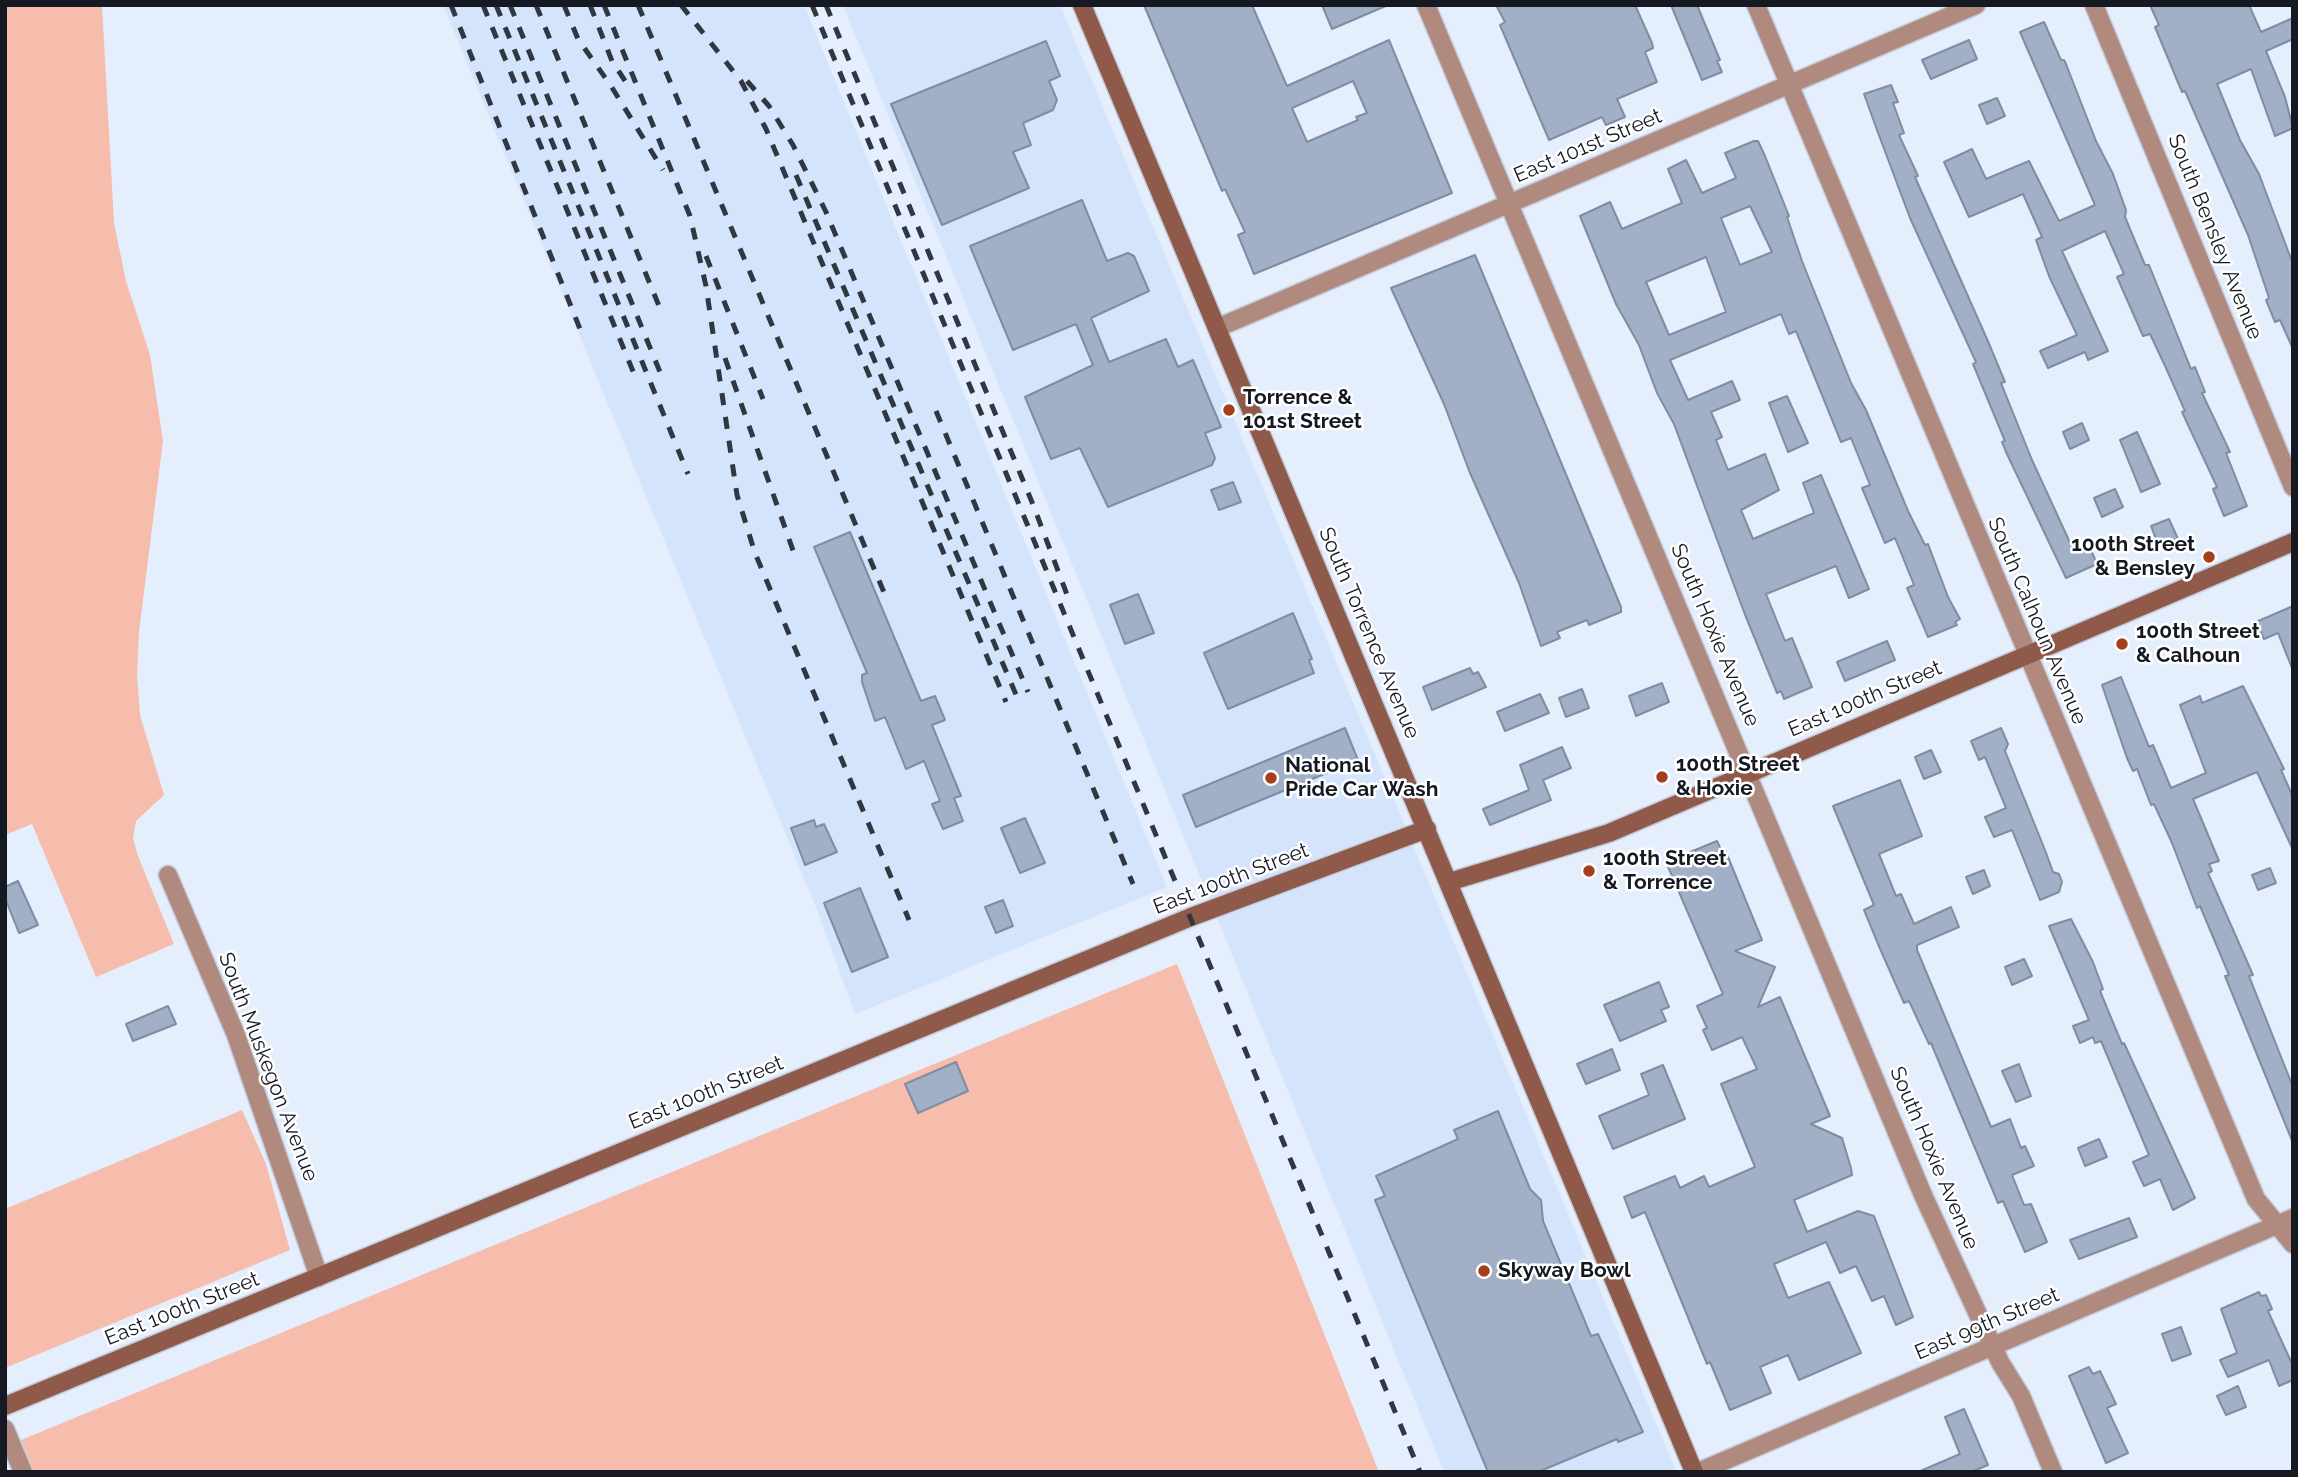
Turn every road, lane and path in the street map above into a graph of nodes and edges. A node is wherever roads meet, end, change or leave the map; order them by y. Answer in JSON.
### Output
{"nodes":[{"id":1,"x":1083,"y":5,"type":"edge"},
{"id":2,"x":1426,"y":5,"type":"edge"},
{"id":3,"x":1756,"y":5,"type":"edge"},
{"id":4,"x":1976,"y":5,"type":"edge"},
{"id":5,"x":2094,"y":5,"type":"edge"},
{"id":6,"x":1789,"y":85,"type":"junction"},
{"id":7,"x":1510,"y":204,"type":"junction"},
{"id":8,"x":1217,"y":328,"type":"junction"},
{"id":9,"x":2293,"y":487,"type":"edge"},
{"id":10,"x":2293,"y":542,"type":"edge"},
{"id":11,"x":2027,"y":655,"type":"junction"},
{"id":12,"x":1748,"y":773,"type":"junction"},
{"id":13,"x":1427,"y":829,"type":"junction"},
{"id":14,"x":168,"y":875,"type":"dead end"},
{"id":15,"x":1449,"y":883,"type":"junction"},
{"id":16,"x":2285,"y":1221,"type":"edge"},
{"id":17,"x":2293,"y":1244,"type":"edge"},
{"id":18,"x":319,"y":1277,"type":"junction"},
{"id":19,"x":1993,"y":1346,"type":"junction"},
{"id":20,"x":5,"y":1406,"type":"edge"},
{"id":21,"x":5,"y":1429,"type":"edge"},
{"id":22,"x":23,"y":1472,"type":"edge"},
{"id":23,"x":1696,"y":1472,"type":"edge"},
{"id":24,"x":2053,"y":1472,"type":"edge"}],
"edges":[{"from":1,"to":8,"type":"main road","name":"South Torrence Avenue"},
{"from":2,"to":7,"type":"street","name":"South Hoxie Avenue"},
{"from":3,"to":6,"type":"street","name":"South Calhoun Avenue"},
{"from":4,"to":6,"type":"street","name":"East 101st Street"},
{"from":5,"to":9,"type":"street","name":"South Bensley Avenue"},
{"from":6,"to":7,"type":"street","name":"East 101st Street"},
{"from":6,"to":11,"type":"street","name":"South Calhoun Avenue"},
{"from":7,"to":8,"type":"street","name":"East 101st Street"},
{"from":7,"to":12,"type":"street","name":"South Hoxie Avenue"},
{"from":8,"to":13,"type":"main road","name":"South Torrence Avenue"},
{"from":10,"to":11,"type":"main road","name":"East 100th Street"},
{"from":11,"to":12,"type":"main road","name":"East 100th Street"},
{"from":11,"to":16,"type":"street","name":"South Calhoun Avenue"},
{"from":12,"to":15,"type":"main road","name":"East 100th Street"},
{"from":12,"to":19,"type":"street","name":"South Hoxie Avenue"},
{"from":13,"to":15,"type":"main road","name":"South Torrence Avenue"},
{"from":13,"to":18,"type":"main road","name":"East 100th Street"},
{"from":14,"to":18,"type":"street","name":"South Muskegon Avenue"},
{"from":15,"to":23,"type":"main road","name":"South Torrence Avenue"},
{"from":16,"to":17,"type":"street","name":"South Calhoun Avenue"},
{"from":16,"to":19,"type":"street","name":"East 99th Street"},
{"from":18,"to":20,"type":"main road","name":"East 100th Street"},
{"from":19,"to":23,"type":"street","name":"East 99th Street"},
{"from":19,"to":24,"type":"street","name":"South Hoxie Avenue"},
{"from":21,"to":22,"type":"street"}]}
